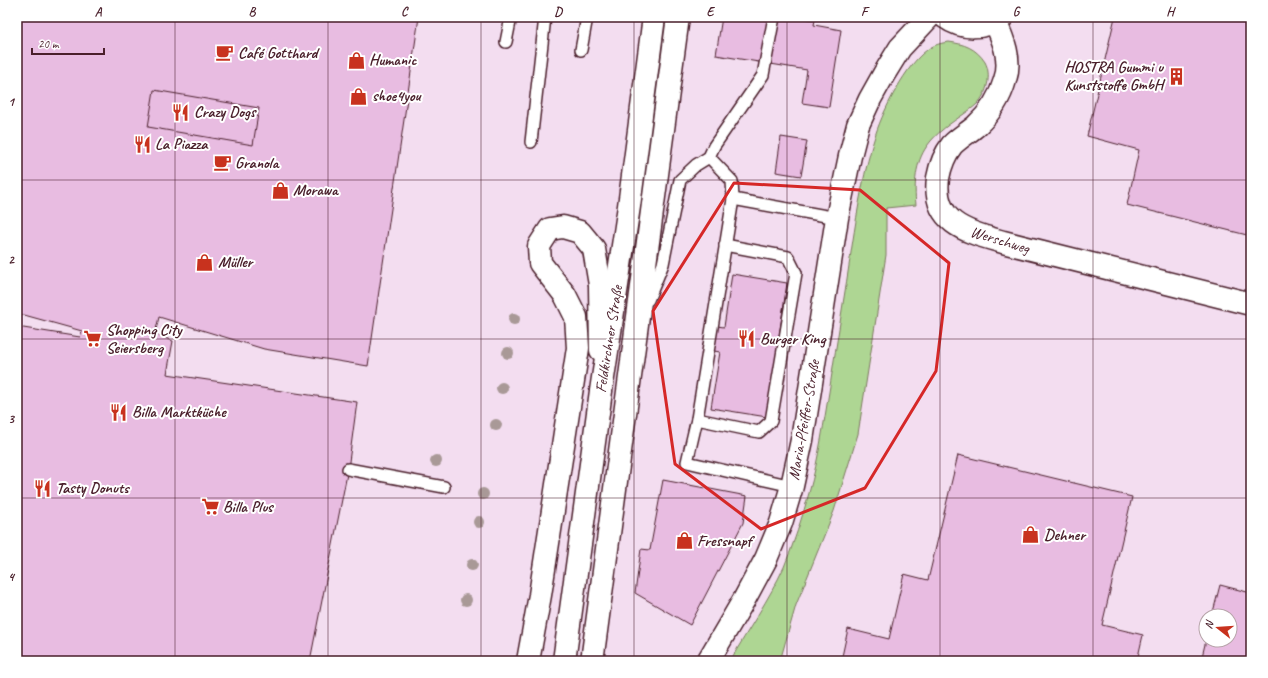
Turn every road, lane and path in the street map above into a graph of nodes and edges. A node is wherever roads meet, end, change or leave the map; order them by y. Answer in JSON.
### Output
{"nodes":[{"id":1,"x":511,"y":17,"type":"edge"},
{"id":2,"x":545,"y":17,"type":"edge"},
{"id":3,"x":587,"y":17,"type":"edge"},
{"id":4,"x":654,"y":17,"type":"edge"},
{"id":5,"x":678,"y":17,"type":"edge"},
{"id":6,"x":774,"y":17,"type":"edge"},
{"id":7,"x":929,"y":17,"type":"edge"},
{"id":8,"x":945,"y":17,"type":"edge"},
{"id":9,"x":999,"y":19,"type":"edge"},
{"id":10,"x":506,"y":42,"type":"dead end"},
{"id":11,"x":581,"y":50,"type":"dead end"},
{"id":12,"x":531,"y":142,"type":"dead end"},
{"id":13,"x":709,"y":157,"type":"junction"},
{"id":14,"x":734,"y":199,"type":"junction"},
{"id":15,"x":837,"y":218,"type":"junction"},
{"id":16,"x":725,"y":245,"type":"junction"},
{"id":17,"x":1251,"y":304,"type":"edge"},
{"id":18,"x":638,"y":322,"type":"junction"},
{"id":19,"x":601,"y":392,"type":"junction"},
{"id":20,"x":697,"y":419,"type":"junction"},
{"id":21,"x":348,"y":469,"type":"dead end"},
{"id":22,"x":792,"y":486,"type":"junction"},
{"id":23,"x":444,"y":488,"type":"dead end"},
{"id":24,"x":528,"y":661,"type":"edge"},
{"id":25,"x":564,"y":661,"type":"edge"},
{"id":26,"x":592,"y":661,"type":"edge"},
{"id":27,"x":708,"y":661,"type":"edge"}],
"edges":[{"from":1,"to":10,"type":"lane"},
{"from":2,"to":12,"type":"lane"},
{"from":3,"to":11,"type":"lane"},
{"from":4,"to":19,"type":"main road","name":"Feldkirchner Straße"},
{"from":5,"to":18,"type":"main road","name":"Feldkirchner Straße"},
{"from":6,"to":13,"type":"lane"},
{"from":7,"to":15,"type":"main road","name":"Maria-Pfeiffer-Straße"},
{"from":8,"to":9,"type":"main road"},
{"from":9,"to":17,"type":"main road","name":"Werschweg"},
{"from":13,"to":14,"type":"lane"},
{"from":13,"to":18,"type":"lane"},
{"from":14,"to":15,"type":"lane"},
{"from":14,"to":16,"type":"lane"},
{"from":15,"to":22,"type":"main road","name":"Maria-Pfeiffer-Straße"},
{"from":16,"to":20,"type":"lane"},
{"from":16,"to":20,"type":"lane"},
{"from":18,"to":26,"type":"main road","name":"Feldkirchner Straße"},
{"from":19,"to":24,"type":"main road"},
{"from":19,"to":25,"type":"main road","name":"Feldkirchner Straße"},
{"from":20,"to":22,"type":"lane"},
{"from":21,"to":23,"type":"lane"},
{"from":22,"to":27,"type":"main road","name":"Maria-Pfeiffer-Straße"}]}
